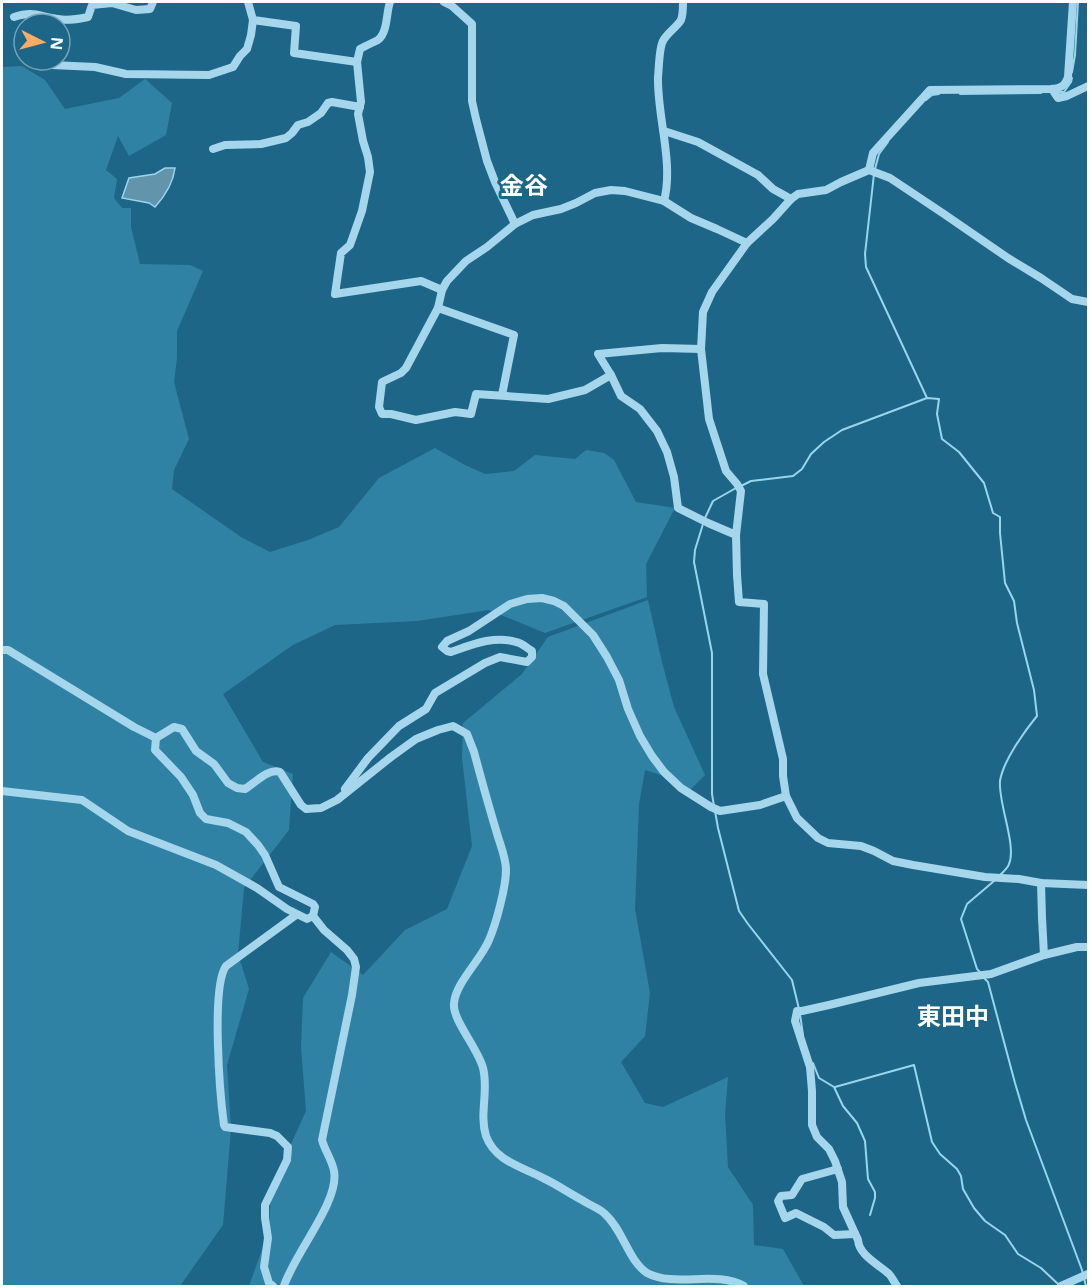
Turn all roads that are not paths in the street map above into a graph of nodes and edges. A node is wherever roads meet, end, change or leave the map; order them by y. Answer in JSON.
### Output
{"nodes":[{"id":1,"x":153,"y":2,"type":"edge"},
{"id":2,"x":248,"y":2,"type":"edge"},
{"id":3,"x":390,"y":2,"type":"edge"},
{"id":4,"x":444,"y":2,"type":"edge"},
{"id":5,"x":684,"y":2,"type":"edge"},
{"id":6,"x":1073,"y":2,"type":"edge"},
{"id":7,"x":72,"y":19,"type":"edge"},
{"id":8,"x":253,"y":20,"type":"junction"},
{"id":9,"x":357,"y":62,"type":"junction"},
{"id":10,"x":72,"y":66,"type":"edge"},
{"id":11,"x":1089,"y":86,"type":"edge"},
{"id":12,"x":1052,"y":89,"type":"junction"},
{"id":13,"x":360,"y":107,"type":"junction"},
{"id":14,"x":664,"y":131,"type":"junction"},
{"id":15,"x":213,"y":149,"type":"dead end"},
{"id":16,"x":869,"y":170,"type":"junction"},
{"id":17,"x":791,"y":199,"type":"junction"},
{"id":18,"x":664,"y":201,"type":"junction"},
{"id":19,"x":515,"y":224,"type":"junction"},
{"id":20,"x":747,"y":243,"type":"junction"},
{"id":21,"x":442,"y":290,"type":"junction"},
{"id":22,"x":1089,"y":302,"type":"edge"},
{"id":23,"x":438,"y":308,"type":"junction"},
{"id":24,"x":701,"y":349,"type":"junction"},
{"id":25,"x":611,"y":375,"type":"junction"},
{"id":26,"x":502,"y":395,"type":"junction"},
{"id":27,"x":736,"y":535,"type":"junction"},
{"id":28,"x":2,"y":650,"type":"edge"},
{"id":29,"x":156,"y":738,"type":"junction"},
{"id":30,"x":2,"y":791,"type":"edge"},
{"id":31,"x":786,"y":796,"type":"junction"},
{"id":32,"x":337,"y":800,"type":"junction"},
{"id":33,"x":1041,"y":883,"type":"junction"},
{"id":34,"x":1089,"y":885,"type":"edge"},
{"id":35,"x":296,"y":915,"type":"junction"},
{"id":36,"x":314,"y":916,"type":"junction"},
{"id":37,"x":1089,"y":947,"type":"edge"},
{"id":38,"x":1044,"y":955,"type":"junction"},
{"id":39,"x":838,"y":1169,"type":"junction"},
{"id":40,"x":855,"y":1234,"type":"junction"},
{"id":41,"x":1089,"y":1274,"type":"edge"},
{"id":42,"x":273,"y":1287,"type":"edge"},
{"id":43,"x":284,"y":1287,"type":"edge"},
{"id":44,"x":744,"y":1287,"type":"edge"},
{"id":45,"x":897,"y":1287,"type":"edge"},
{"id":46,"x":1061,"y":1287,"type":"edge"}],
"edges":[{"from":1,"to":7,"type":"street"},
{"from":2,"to":8,"type":"street"},
{"from":3,"to":9,"type":"street"},
{"from":4,"to":19,"type":"street"},
{"from":5,"to":14,"type":"street"},
{"from":6,"to":12,"type":"street"},
{"from":8,"to":9,"type":"street"},
{"from":8,"to":10,"type":"street"},
{"from":9,"to":13,"type":"street"},
{"from":11,"to":12,"type":"street"},
{"from":12,"to":16,"type":"street"},
{"from":13,"to":15,"type":"street"},
{"from":13,"to":21,"type":"street"},
{"from":14,"to":17,"type":"street"},
{"from":14,"to":18,"type":"street"},
{"from":16,"to":17,"type":"street"},
{"from":16,"to":22,"type":"street"},
{"from":17,"to":20,"type":"street"},
{"from":18,"to":19,"type":"street"},
{"from":18,"to":20,"type":"street"},
{"from":19,"to":21,"type":"street"},
{"from":20,"to":24,"type":"street"},
{"from":21,"to":23,"type":"street"},
{"from":23,"to":26,"type":"street"},
{"from":23,"to":26,"type":"street"},
{"from":24,"to":25,"type":"street"},
{"from":24,"to":27,"type":"street"},
{"from":25,"to":26,"type":"street"},
{"from":25,"to":27,"type":"street"},
{"from":27,"to":31,"type":"street"},
{"from":28,"to":29,"type":"street"},
{"from":29,"to":32,"type":"street"},
{"from":29,"to":36,"type":"street"},
{"from":30,"to":35,"type":"street"},
{"from":31,"to":32,"type":"street"},
{"from":31,"to":33,"type":"street"},
{"from":32,"to":44,"type":"street"},
{"from":33,"to":34,"type":"street"},
{"from":33,"to":38,"type":"street"},
{"from":35,"to":36,"type":"street"},
{"from":35,"to":42,"type":"street"},
{"from":36,"to":43,"type":"street"},
{"from":37,"to":38,"type":"street"},
{"from":38,"to":39,"type":"street"},
{"from":39,"to":40,"type":"street"},
{"from":39,"to":40,"type":"street"},
{"from":40,"to":45,"type":"street"},
{"from":41,"to":46,"type":"street"}]}
